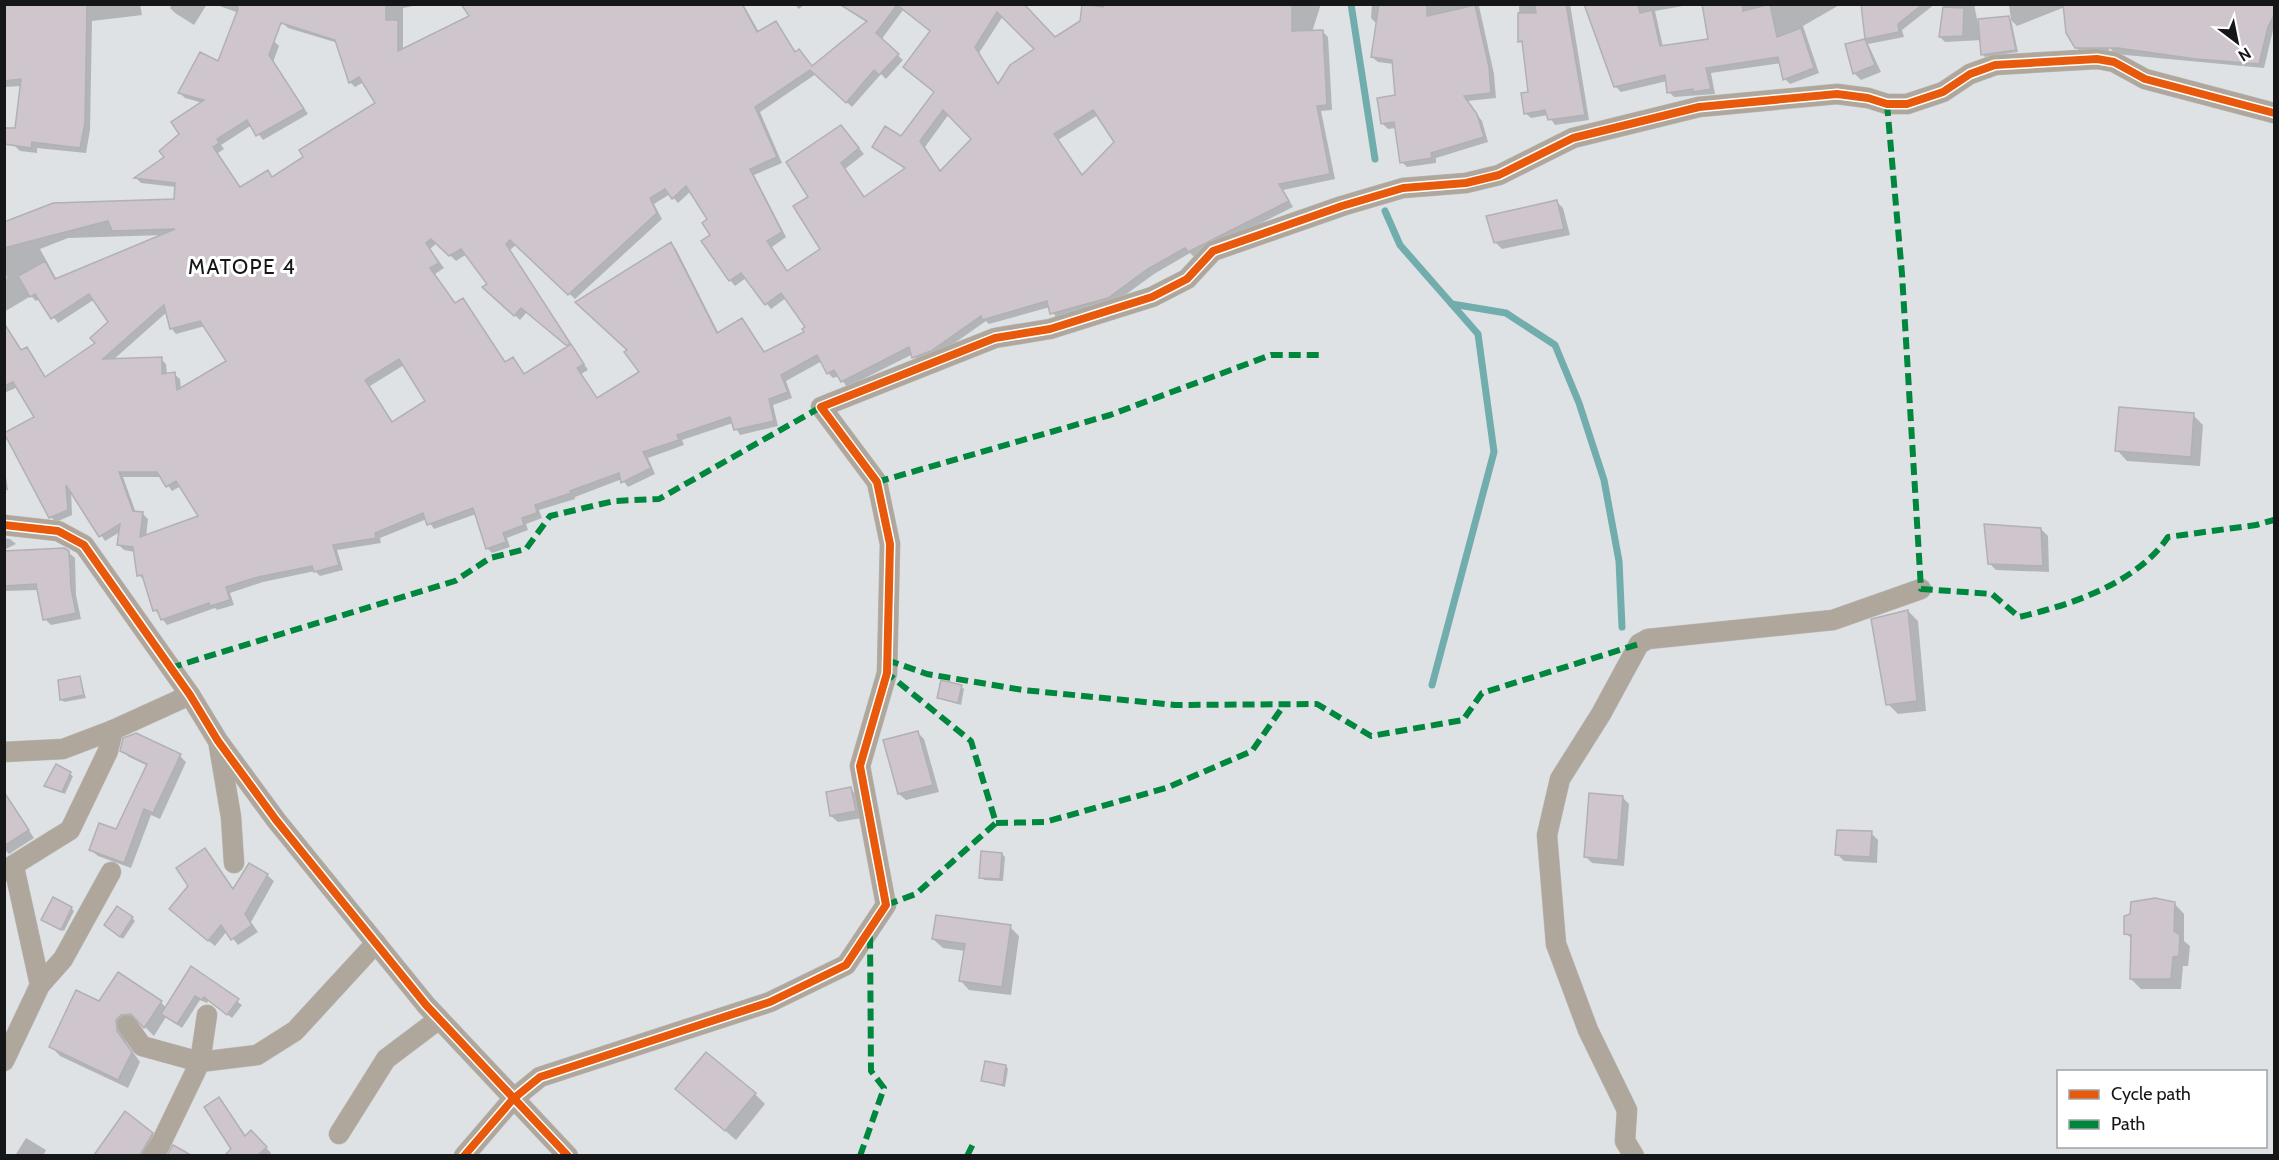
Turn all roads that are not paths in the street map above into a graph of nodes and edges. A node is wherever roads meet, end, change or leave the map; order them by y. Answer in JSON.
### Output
{"nodes":[{"id":1,"x":2274,"y":113,"type":"edge"},
{"id":2,"x":4,"y":525,"type":"edge"},
{"id":3,"x":1920,"y":590,"type":"dead end"},
{"id":4,"x":190,"y":695,"type":"junction"},
{"id":5,"x":113,"y":730,"type":"junction"},
{"id":6,"x":218,"y":741,"type":"junction"},
{"id":7,"x":4,"y":752,"type":"edge"},
{"id":8,"x":234,"y":863,"type":"dead end"},
{"id":9,"x":9,"y":869,"type":"edge"},
{"id":10,"x":111,"y":872,"type":"dead end"},
{"id":11,"x":376,"y":943,"type":"junction"},
{"id":12,"x":40,"y":985,"type":"junction"},
{"id":13,"x":207,"y":1015,"type":"dead end"},
{"id":14,"x":439,"y":1019,"type":"junction"},
{"id":15,"x":127,"y":1025,"type":"dead end"},
{"id":16,"x":4,"y":1061,"type":"edge"},
{"id":17,"x":201,"y":1062,"type":"junction"},
{"id":18,"x":513,"y":1099,"type":"junction"},
{"id":19,"x":339,"y":1134,"type":"dead end"},
{"id":20,"x":152,"y":1155,"type":"edge"},
{"id":21,"x":464,"y":1155,"type":"edge"},
{"id":22,"x":568,"y":1155,"type":"edge"},
{"id":23,"x":1634,"y":1155,"type":"edge"}],
"edges":[{"from":1,"to":18,"type":"street"},
{"from":2,"to":4,"type":"street"},
{"from":3,"to":23,"type":"street"},
{"from":4,"to":5,"type":"street"},
{"from":4,"to":6,"type":"street"},
{"from":5,"to":7,"type":"street"},
{"from":5,"to":9,"type":"street"},
{"from":6,"to":8,"type":"street"},
{"from":6,"to":11,"type":"street"},
{"from":9,"to":12,"type":"street"},
{"from":10,"to":12,"type":"street"},
{"from":11,"to":14,"type":"street"},
{"from":11,"to":17,"type":"street"},
{"from":12,"to":16,"type":"street"},
{"from":13,"to":17,"type":"street"},
{"from":14,"to":18,"type":"street"},
{"from":14,"to":19,"type":"street"},
{"from":15,"to":17,"type":"street"},
{"from":17,"to":20,"type":"street"},
{"from":18,"to":21,"type":"street"},
{"from":18,"to":22,"type":"street"}]}
